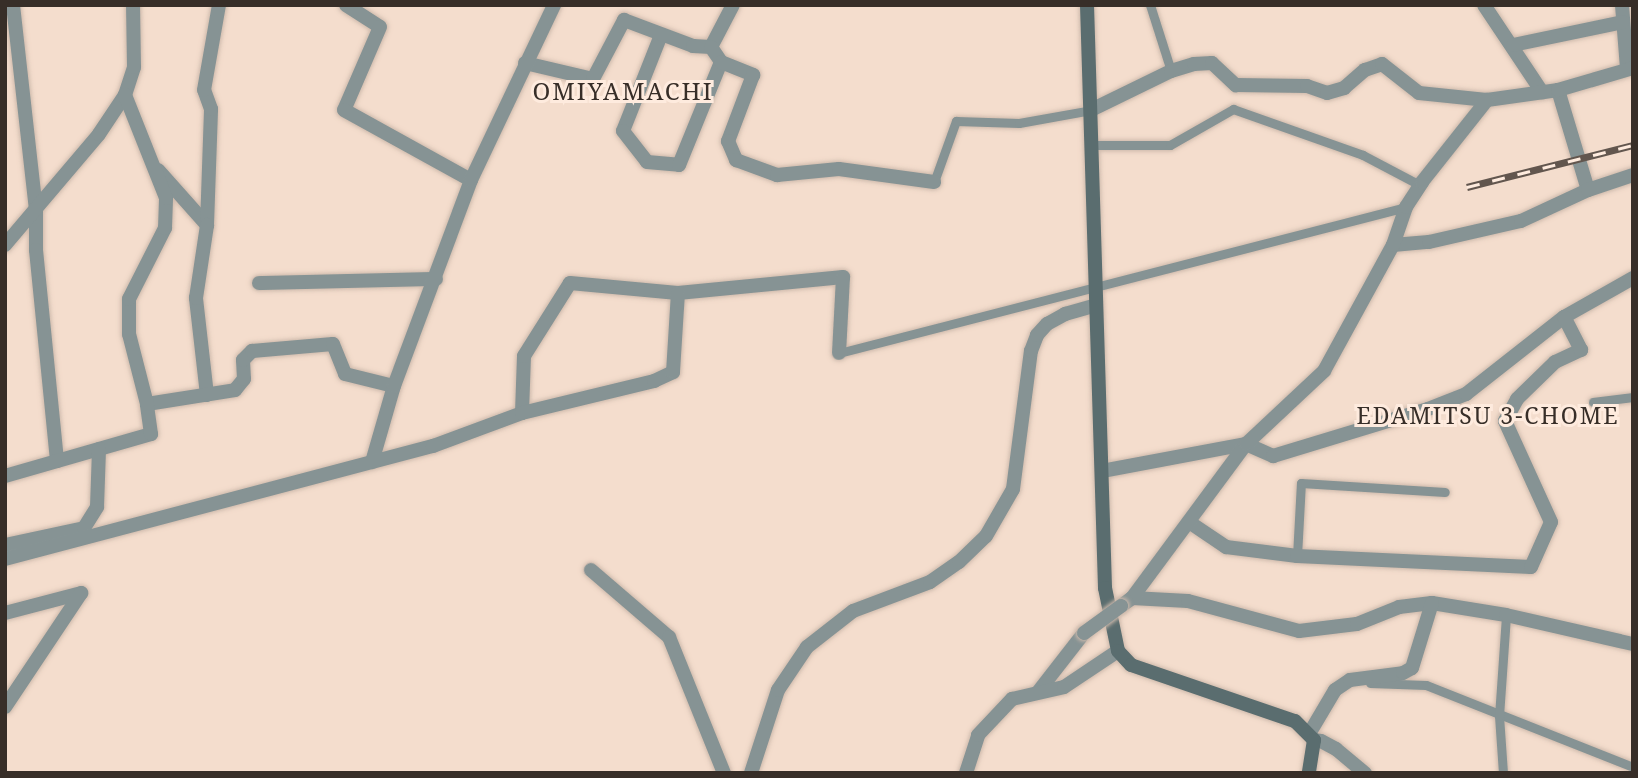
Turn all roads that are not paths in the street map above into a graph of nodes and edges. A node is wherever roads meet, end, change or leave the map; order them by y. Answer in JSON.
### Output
{"nodes":[{"id":1,"x":13,"y":5,"type":"edge"},
{"id":2,"x":133,"y":5,"type":"edge"},
{"id":3,"x":219,"y":5,"type":"edge"},
{"id":4,"x":346,"y":5,"type":"edge"},
{"id":5,"x":554,"y":5,"type":"edge"},
{"id":6,"x":733,"y":5,"type":"edge"},
{"id":7,"x":1087,"y":5,"type":"edge"},
{"id":8,"x":1150,"y":5,"type":"edge"},
{"id":9,"x":1484,"y":5,"type":"edge"},
{"id":10,"x":1622,"y":5,"type":"edge"},
{"id":11,"x":1623,"y":22,"type":"junction"},
{"id":12,"x":661,"y":36,"type":"junction"},
{"id":13,"x":1513,"y":45,"type":"junction"},
{"id":14,"x":711,"y":47,"type":"junction"},
{"id":15,"x":721,"y":62,"type":"junction"},
{"id":16,"x":526,"y":63,"type":"junction"},
{"id":17,"x":1630,"y":68,"type":"edge"},
{"id":18,"x":1171,"y":71,"type":"junction"},
{"id":19,"x":1558,"y":90,"type":"junction"},
{"id":20,"x":1542,"y":92,"type":"junction"},
{"id":21,"x":125,"y":95,"type":"junction"},
{"id":22,"x":1488,"y":100,"type":"junction"},
{"id":23,"x":1091,"y":110,"type":"junction"},
{"id":24,"x":1092,"y":145,"type":"junction"},
{"id":25,"x":150,"y":160,"type":"junction"},
{"id":26,"x":1633,"y":175,"type":"edge"},
{"id":27,"x":471,"y":180,"type":"junction"},
{"id":28,"x":934,"y":182,"type":"joint"},
{"id":29,"x":1420,"y":185,"type":"junction"},
{"id":30,"x":1588,"y":190,"type":"junction"},
{"id":31,"x":1406,"y":207,"type":"junction"},
{"id":32,"x":36,"y":209,"type":"junction"},
{"id":33,"x":207,"y":225,"type":"junction"},
{"id":34,"x":1393,"y":245,"type":"junction"},
{"id":35,"x":5,"y":246,"type":"edge"},
{"id":36,"x":1633,"y":278,"type":"edge"},
{"id":37,"x":436,"y":279,"type":"junction"},
{"id":38,"x":259,"y":283,"type":"dead end"},
{"id":39,"x":1095,"y":288,"type":"junction"},
{"id":40,"x":678,"y":293,"type":"junction"},
{"id":41,"x":1096,"y":305,"type":"junction"},
{"id":42,"x":1564,"y":317,"type":"junction"},
{"id":43,"x":839,"y":353,"type":"joint"},
{"id":44,"x":394,"y":386,"type":"junction"},
{"id":45,"x":207,"y":395,"type":"junction"},
{"id":46,"x":1633,"y":397,"type":"edge"},
{"id":47,"x":1593,"y":402,"type":"dead end"},
{"id":48,"x":147,"y":404,"type":"junction"},
{"id":49,"x":522,"y":413,"type":"junction"},
{"id":50,"x":1246,"y":444,"type":"junction"},
{"id":51,"x":99,"y":449,"type":"junction"},
{"id":52,"x":57,"y":461,"type":"junction"},
{"id":53,"x":372,"y":462,"type":"junction"},
{"id":54,"x":1102,"y":471,"type":"junction"},
{"id":55,"x":5,"y":477,"type":"edge"},
{"id":56,"x":1446,"y":492,"type":"dead end"},
{"id":57,"x":1189,"y":522,"type":"junction"},
{"id":58,"x":5,"y":545,"type":"edge"},
{"id":59,"x":1297,"y":556,"type":"junction"},
{"id":60,"x":5,"y":559,"type":"edge"},
{"id":61,"x":591,"y":570,"type":"dead end"},
{"id":62,"x":1126,"y":602,"type":"junction"},
{"id":63,"x":1432,"y":603,"type":"junction"},
{"id":64,"x":5,"y":613,"type":"edge"},
{"id":65,"x":1506,"y":615,"type":"junction"},
{"id":66,"x":1633,"y":644,"type":"edge"},
{"id":67,"x":1118,"y":651,"type":"junction"},
{"id":68,"x":1345,"y":683,"type":"junction"},
{"id":69,"x":1038,"y":692,"type":"junction"},
{"id":70,"x":5,"y":707,"type":"edge"},
{"id":71,"x":1499,"y":716,"type":"junction"},
{"id":72,"x":1311,"y":737,"type":"junction"},
{"id":73,"x":1633,"y":767,"type":"edge"},
{"id":74,"x":724,"y":773,"type":"edge"},
{"id":75,"x":751,"y":773,"type":"edge"},
{"id":76,"x":966,"y":773,"type":"edge"},
{"id":77,"x":1309,"y":773,"type":"edge"},
{"id":78,"x":1365,"y":773,"type":"edge"},
{"id":79,"x":1503,"y":773,"type":"edge"}],
"edges":[{"from":1,"to":32,"type":"street"},
{"from":2,"to":21,"type":"street"},
{"from":3,"to":33,"type":"street"},
{"from":4,"to":27,"type":"street"},
{"from":5,"to":16,"type":"street"},
{"from":6,"to":14,"type":"street"},
{"from":7,"to":23,"type":"street"},
{"from":8,"to":18,"type":"lane"},
{"from":9,"to":13,"type":"street"},
{"from":10,"to":11,"type":"street"},
{"from":11,"to":13,"type":"street"},
{"from":11,"to":17,"type":"street"},
{"from":12,"to":14,"type":"street"},
{"from":12,"to":15,"type":"street"},
{"from":12,"to":16,"type":"street"},
{"from":13,"to":20,"type":"street"},
{"from":14,"to":15,"type":"street"},
{"from":15,"to":28,"type":"street"},
{"from":16,"to":27,"type":"street"},
{"from":17,"to":19,"type":"street"},
{"from":18,"to":22,"type":"street"},
{"from":18,"to":23,"type":"street"},
{"from":19,"to":20,"type":"street"},
{"from":19,"to":30,"type":"street"},
{"from":20,"to":22,"type":"street"},
{"from":21,"to":25,"type":"street"},
{"from":21,"to":32,"type":"street"},
{"from":22,"to":29,"type":"street"},
{"from":23,"to":24,"type":"street"},
{"from":23,"to":28,"type":"lane"},
{"from":24,"to":29,"type":"lane"},
{"from":24,"to":39,"type":"street"},
{"from":25,"to":33,"type":"street"},
{"from":25,"to":48,"type":"street"},
{"from":26,"to":30,"type":"street"},
{"from":27,"to":37,"type":"street"},
{"from":29,"to":31,"type":"street"},
{"from":30,"to":34,"type":"street"},
{"from":31,"to":34,"type":"street"},
{"from":31,"to":39,"type":"lane"},
{"from":32,"to":35,"type":"street"},
{"from":32,"to":52,"type":"street"},
{"from":33,"to":45,"type":"street"},
{"from":34,"to":50,"type":"street"},
{"from":36,"to":42,"type":"street"},
{"from":37,"to":38,"type":"street"},
{"from":37,"to":44,"type":"street"},
{"from":39,"to":41,"type":"street"},
{"from":39,"to":43,"type":"lane"},
{"from":40,"to":43,"type":"street"},
{"from":40,"to":49,"type":"street"},
{"from":40,"to":49,"type":"street"},
{"from":41,"to":54,"type":"street"},
{"from":41,"to":75,"type":"street"},
{"from":42,"to":50,"type":"street"},
{"from":42,"to":59,"type":"street"},
{"from":44,"to":45,"type":"street"},
{"from":44,"to":53,"type":"street"},
{"from":45,"to":48,"type":"street"},
{"from":46,"to":47,"type":"lane"},
{"from":48,"to":51,"type":"street"},
{"from":49,"to":53,"type":"street"},
{"from":50,"to":54,"type":"street"},
{"from":50,"to":57,"type":"street"},
{"from":51,"to":52,"type":"street"},
{"from":51,"to":58,"type":"street"},
{"from":52,"to":55,"type":"street"},
{"from":53,"to":60,"type":"street"},
{"from":54,"to":67,"type":"street"},
{"from":56,"to":59,"type":"lane"},
{"from":57,"to":59,"type":"street"},
{"from":57,"to":62,"type":"street"},
{"from":61,"to":74,"type":"street"},
{"from":62,"to":63,"type":"street"},
{"from":62,"to":69,"type":"street","bridge":true},
{"from":63,"to":65,"type":"street"},
{"from":63,"to":68,"type":"street"},
{"from":64,"to":70,"type":"street"},
{"from":65,"to":66,"type":"street"},
{"from":65,"to":71,"type":"lane"},
{"from":67,"to":69,"type":"street"},
{"from":67,"to":72,"type":"street"},
{"from":68,"to":71,"type":"lane"},
{"from":68,"to":72,"type":"street"},
{"from":69,"to":76,"type":"street"},
{"from":71,"to":73,"type":"lane"},
{"from":71,"to":79,"type":"lane"},
{"from":72,"to":77,"type":"street"},
{"from":72,"to":78,"type":"street"}]}
